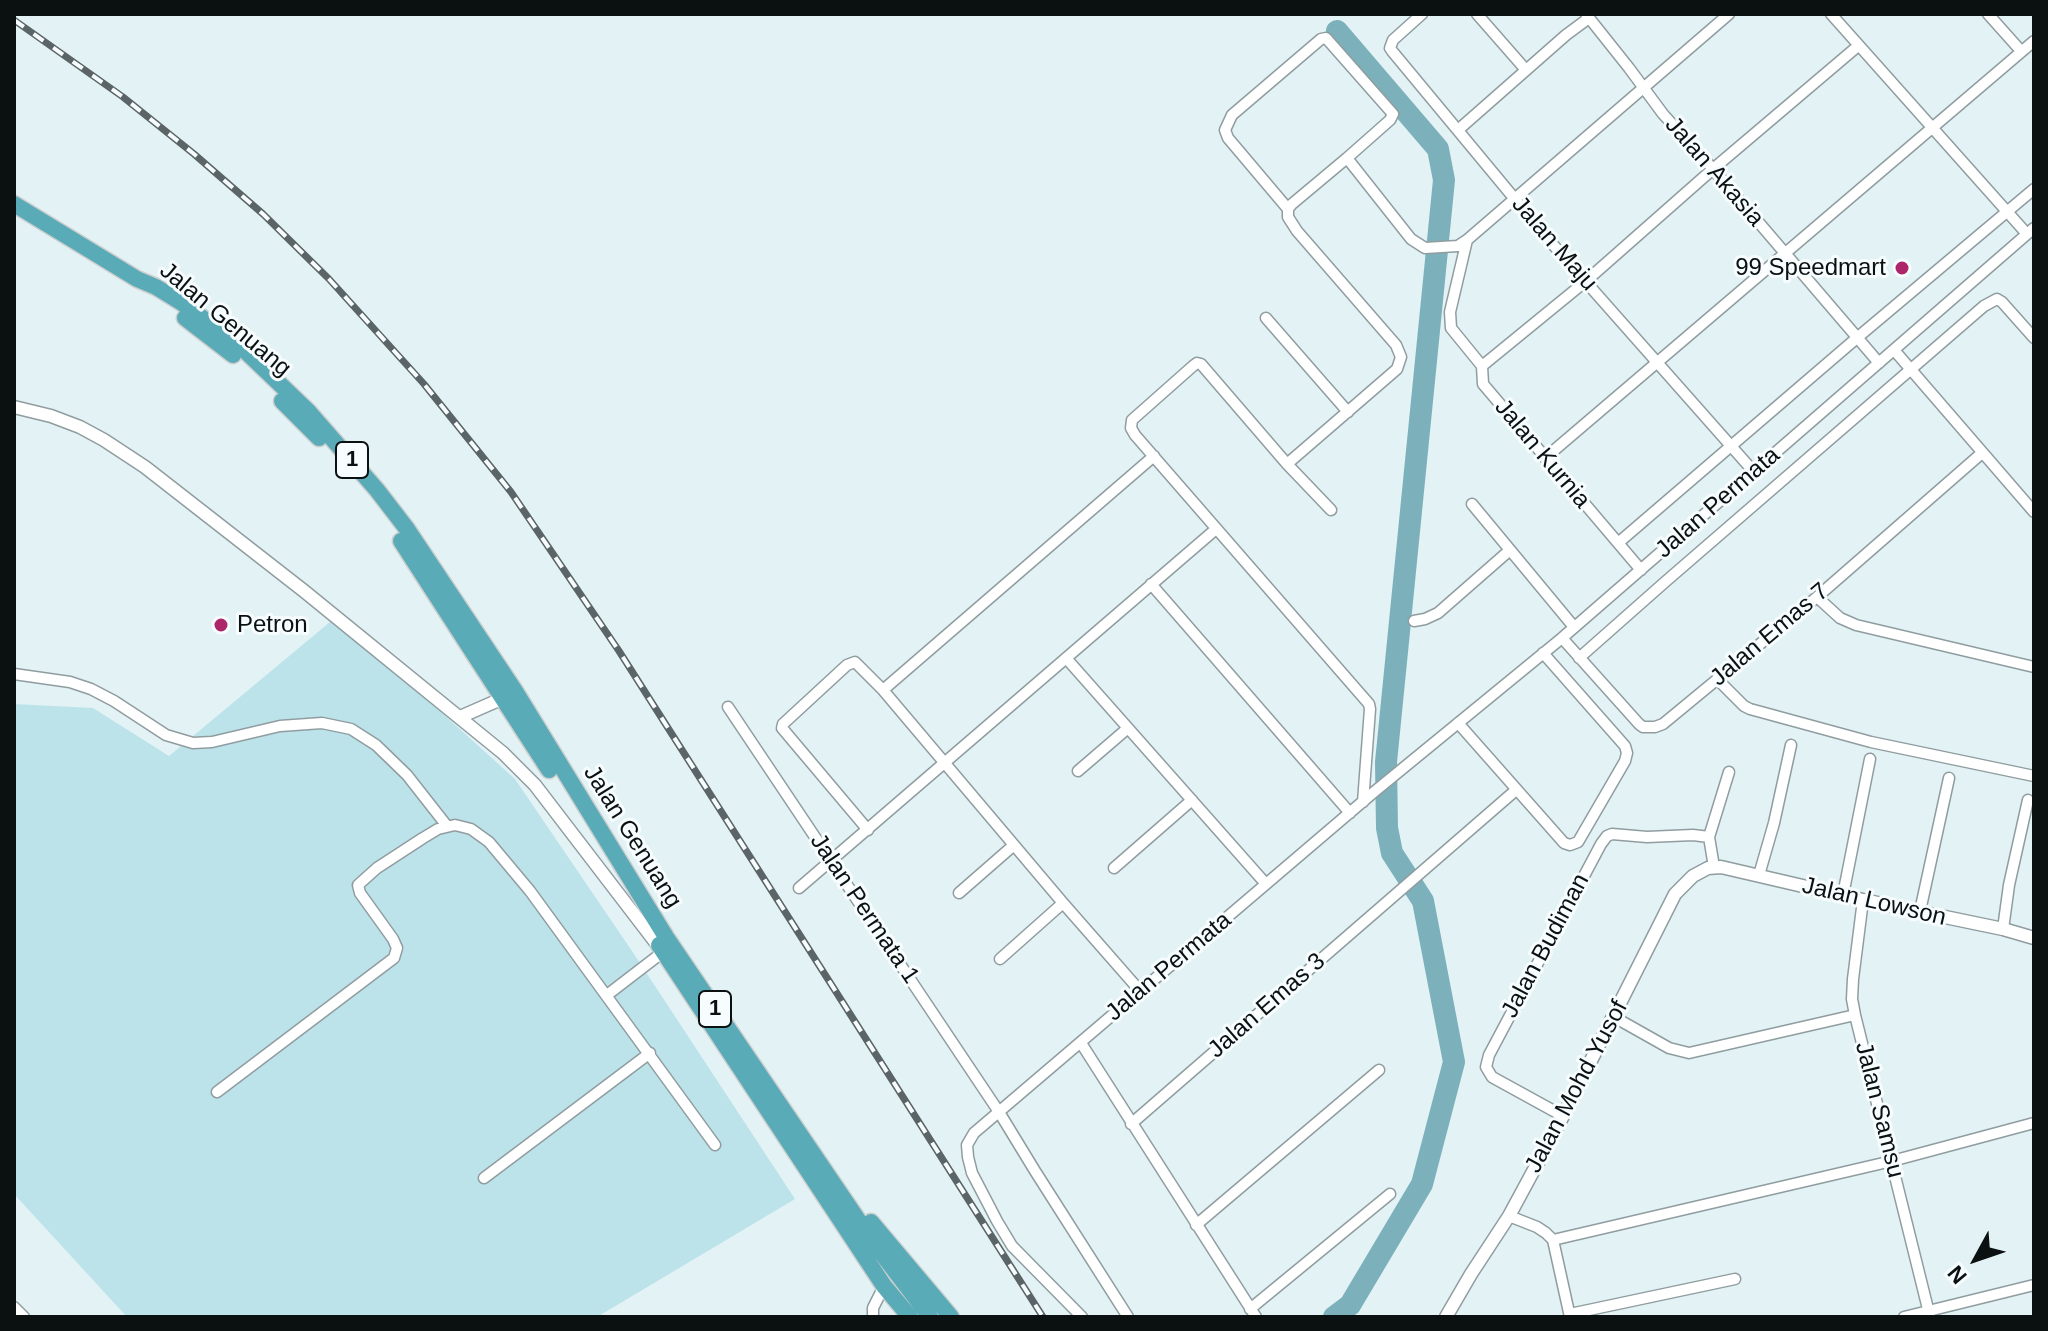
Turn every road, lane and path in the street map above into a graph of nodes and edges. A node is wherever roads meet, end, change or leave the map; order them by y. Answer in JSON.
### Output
{"nodes":[{"id":1,"x":1422,"y":14,"type":"edge"},
{"id":2,"x":1477,"y":14,"type":"edge"},
{"id":3,"x":1729,"y":14,"type":"edge"},
{"id":4,"x":1831,"y":14,"type":"edge"},
{"id":5,"x":1988,"y":14,"type":"edge"},
{"id":6,"x":1587,"y":16,"type":"edge"},
{"id":7,"x":2034,"y":41,"type":"edge"},
{"id":8,"x":1858,"y":46,"type":"junction"},
{"id":9,"x":2021,"y":51,"type":"junction"},
{"id":10,"x":1526,"y":70,"type":"junction"},
{"id":11,"x":1643,"y":87,"type":"junction"},
{"id":12,"x":1932,"y":128,"type":"junction"},
{"id":13,"x":1458,"y":130,"type":"junction"},
{"id":14,"x":1347,"y":158,"type":"junction"},
{"id":15,"x":1713,"y":169,"type":"junction"},
{"id":16,"x":2034,"y":189,"type":"edge"},
{"id":17,"x":1514,"y":198,"type":"junction"},
{"id":18,"x":14,"y":204,"type":"edge"},
{"id":19,"x":1288,"y":209,"type":"junction"},
{"id":20,"x":2006,"y":212,"type":"junction"},
{"id":21,"x":2030,"y":231,"type":"edge"},
{"id":22,"x":1467,"y":240,"type":"junction"},
{"id":23,"x":1784,"y":253,"type":"junction"},
{"id":24,"x":1586,"y":281,"type":"junction"},
{"id":25,"x":1266,"y":318,"type":"dead end"},
{"id":26,"x":1858,"y":337,"type":"junction"},
{"id":27,"x":2034,"y":338,"type":"edge"},
{"id":28,"x":1894,"y":350,"type":"junction"},
{"id":29,"x":1656,"y":362,"type":"junction"},
{"id":30,"x":1879,"y":363,"type":"junction"},
{"id":31,"x":1482,"y":366,"type":"junction"},
{"id":32,"x":1911,"y":371,"type":"junction"},
{"id":33,"x":14,"y":407,"type":"edge"},
{"id":34,"x":1348,"y":412,"type":"junction"},
{"id":35,"x":1730,"y":446,"type":"junction"},
{"id":36,"x":1982,"y":453,"type":"junction"},
{"id":37,"x":1154,"y":456,"type":"junction"},
{"id":38,"x":1545,"y":458,"type":"junction"},
{"id":39,"x":1287,"y":464,"type":"junction"},
{"id":40,"x":1754,"y":472,"type":"junction"},
{"id":41,"x":1472,"y":504,"type":"dead end"},
{"id":42,"x":1331,"y":510,"type":"dead end"},
{"id":43,"x":2034,"y":512,"type":"edge"},
{"id":44,"x":1216,"y":529,"type":"junction"},
{"id":45,"x":1618,"y":543,"type":"junction"},
{"id":46,"x":1510,"y":550,"type":"junction"},
{"id":47,"x":1641,"y":570,"type":"junction"},
{"id":48,"x":1151,"y":584,"type":"junction"},
{"id":49,"x":1817,"y":597,"type":"junction"},
{"id":50,"x":1414,"y":621,"type":"dead end"},
{"id":51,"x":1574,"y":627,"type":"junction"},
{"id":52,"x":1562,"y":638,"type":"junction"},
{"id":53,"x":1543,"y":653,"type":"junction"},
{"id":54,"x":1066,"y":658,"type":"junction"},
{"id":55,"x":1579,"y":658,"type":"junction"},
{"id":56,"x":2034,"y":667,"type":"edge"},
{"id":57,"x":14,"y":674,"type":"edge"},
{"id":58,"x":1717,"y":679,"type":"junction"},
{"id":59,"x":883,"y":690,"type":"junction"},
{"id":60,"x":510,"y":695,"type":"junction"},
{"id":61,"x":728,"y":707,"type":"dead end"},
{"id":62,"x":460,"y":717,"type":"junction"},
{"id":63,"x":1458,"y":723,"type":"junction"},
{"id":64,"x":1128,"y":728,"type":"junction"},
{"id":65,"x":1791,"y":745,"type":"dead end"},
{"id":66,"x":1870,"y":759,"type":"dead end"},
{"id":67,"x":944,"y":764,"type":"junction"},
{"id":68,"x":1078,"y":771,"type":"dead end"},
{"id":69,"x":1729,"y":772,"type":"dead end"},
{"id":70,"x":2034,"y":776,"type":"edge"},
{"id":71,"x":1949,"y":778,"type":"dead end"},
{"id":72,"x":1516,"y":790,"type":"junction"},
{"id":73,"x":1192,"y":800,"type":"junction"},
{"id":74,"x":2028,"y":800,"type":"dead end"},
{"id":75,"x":1363,"y":802,"type":"junction"},
{"id":76,"x":1350,"y":813,"type":"junction"},
{"id":77,"x":447,"y":826,"type":"junction"},
{"id":78,"x":868,"y":830,"type":"junction"},
{"id":79,"x":1709,"y":837,"type":"junction"},
{"id":80,"x":1014,"y":845,"type":"junction"},
{"id":81,"x":831,"y":861,"type":"junction"},
{"id":82,"x":1714,"y":867,"type":"junction"},
{"id":83,"x":1114,"y":868,"type":"dead end"},
{"id":84,"x":1759,"y":875,"type":"junction"},
{"id":85,"x":1266,"y":884,"type":"junction"},
{"id":86,"x":799,"y":888,"type":"dead end"},
{"id":87,"x":959,"y":893,"type":"dead end"},
{"id":88,"x":1843,"y":895,"type":"junction"},
{"id":89,"x":1863,"y":900,"type":"junction"},
{"id":90,"x":1063,"y":903,"type":"junction"},
{"id":91,"x":1920,"y":911,"type":"junction"},
{"id":92,"x":2003,"y":929,"type":"junction"},
{"id":93,"x":2034,"y":938,"type":"edge"},
{"id":94,"x":663,"y":952,"type":"junction"},
{"id":95,"x":1000,"y":959,"type":"dead end"},
{"id":96,"x":1141,"y":992,"type":"junction"},
{"id":97,"x":607,"y":995,"type":"junction"},
{"id":98,"x":1855,"y":1015,"type":"junction"},
{"id":99,"x":1614,"y":1017,"type":"junction"},
{"id":100,"x":1081,"y":1043,"type":"junction"},
{"id":101,"x":650,"y":1053,"type":"junction"},
{"id":102,"x":1379,"y":1070,"type":"dead end"},
{"id":103,"x":217,"y":1092,"type":"dead end"},
{"id":104,"x":999,"y":1112,"type":"junction"},
{"id":105,"x":1563,"y":1116,"type":"junction"},
{"id":106,"x":2034,"y":1123,"type":"edge"},
{"id":107,"x":1131,"y":1124,"type":"junction"},
{"id":108,"x":715,"y":1145,"type":"dead end"},
{"id":109,"x":816,"y":1157,"type":"junction"},
{"id":110,"x":1892,"y":1161,"type":"junction"},
{"id":111,"x":484,"y":1178,"type":"dead end"},
{"id":112,"x":1390,"y":1194,"type":"dead end"},
{"id":113,"x":1509,"y":1216,"type":"junction"},
{"id":114,"x":1196,"y":1225,"type":"junction"},
{"id":115,"x":1553,"y":1240,"type":"junction"},
{"id":116,"x":1735,"y":1279,"type":"dead end"},
{"id":117,"x":2034,"y":1285,"type":"edge"},
{"id":118,"x":884,"y":1286,"type":"junction"},
{"id":119,"x":14,"y":1307,"type":"edge"},
{"id":120,"x":1253,"y":1313,"type":"edge"},
{"id":121,"x":1929,"y":1314,"type":"edge"},
{"id":122,"x":1570,"y":1315,"type":"edge"},
{"id":123,"x":24,"y":1317,"type":"edge"},
{"id":124,"x":873,"y":1317,"type":"edge"},
{"id":125,"x":910,"y":1317,"type":"edge"},
{"id":126,"x":930,"y":1317,"type":"edge"},
{"id":127,"x":951,"y":1317,"type":"edge"},
{"id":128,"x":1082,"y":1317,"type":"edge"},
{"id":129,"x":1128,"y":1317,"type":"edge"},
{"id":130,"x":1446,"y":1317,"type":"edge"},
{"id":131,"x":1904,"y":1317,"type":"edge"}],
"edges":[{"from":1,"to":13,"type":"street","name":"Jalan Maju"},
{"from":2,"to":10,"type":"street"},
{"from":3,"to":11,"type":"street"},
{"from":4,"to":8,"type":"street"},
{"from":5,"to":9,"type":"street"},
{"from":6,"to":10,"type":"street"},
{"from":6,"to":11,"type":"street","name":"Jalan Akasia"},
{"from":7,"to":9,"type":"street"},
{"from":8,"to":12,"type":"street"},
{"from":8,"to":15,"type":"street"},
{"from":9,"to":12,"type":"street"},
{"from":10,"to":13,"type":"street"},
{"from":11,"to":15,"type":"street","name":"Jalan Akasia"},
{"from":11,"to":17,"type":"street"},
{"from":12,"to":20,"type":"street"},
{"from":12,"to":23,"type":"street"},
{"from":13,"to":17,"type":"street","name":"Jalan Maju"},
{"from":14,"to":19,"type":"street"},
{"from":14,"to":19,"type":"street"},
{"from":14,"to":22,"type":"street"},
{"from":15,"to":23,"type":"street","name":"Jalan Akasia"},
{"from":15,"to":24,"type":"street"},
{"from":16,"to":20,"type":"street"},
{"from":17,"to":22,"type":"street"},
{"from":17,"to":24,"type":"street","name":"Jalan Maju"},
{"from":18,"to":60,"type":"highway","name":"Jalan Genuang","number":"1"},
{"from":19,"to":34,"type":"street"},
{"from":20,"to":21,"type":"street"},
{"from":20,"to":26,"type":"street"},
{"from":21,"to":28,"type":"street","name":"Jalan Permata"},
{"from":22,"to":31,"type":"street","name":"Jalan Kurnia"},
{"from":23,"to":26,"type":"street","name":"Jalan Akasia"},
{"from":23,"to":29,"type":"street"},
{"from":24,"to":29,"type":"street","name":"Jalan Maju"},
{"from":24,"to":31,"type":"street"},
{"from":25,"to":34,"type":"street"},
{"from":26,"to":30,"type":"street","name":"Jalan Akasia"},
{"from":26,"to":35,"type":"street"},
{"from":27,"to":32,"type":"street"},
{"from":28,"to":30,"type":"street","name":"Jalan Permata"},
{"from":28,"to":32,"type":"street"},
{"from":29,"to":35,"type":"street","name":"Jalan Maju"},
{"from":29,"to":38,"type":"street"},
{"from":30,"to":40,"type":"street","name":"Jalan Permata"},
{"from":31,"to":38,"type":"street","name":"Jalan Kurnia"},
{"from":32,"to":36,"type":"street"},
{"from":32,"to":55,"type":"street"},
{"from":33,"to":62,"type":"street"},
{"from":34,"to":39,"type":"street"},
{"from":35,"to":40,"type":"street","name":"Jalan Maju"},
{"from":35,"to":45,"type":"street"},
{"from":36,"to":43,"type":"street"},
{"from":36,"to":49,"type":"street","name":"Jalan Emas 7"},
{"from":37,"to":39,"type":"street"},
{"from":37,"to":44,"type":"street"},
{"from":37,"to":59,"type":"street"},
{"from":38,"to":45,"type":"street","name":"Jalan Kurnia"},
{"from":39,"to":42,"type":"street"},
{"from":40,"to":47,"type":"street","name":"Jalan Permata"},
{"from":41,"to":46,"type":"street"},
{"from":44,"to":48,"type":"street"},
{"from":44,"to":75,"type":"street"},
{"from":45,"to":47,"type":"street","name":"Jalan Kurnia"},
{"from":46,"to":50,"type":"street"},
{"from":46,"to":51,"type":"street"},
{"from":47,"to":51,"type":"street","name":"Jalan Permata"},
{"from":48,"to":54,"type":"street"},
{"from":48,"to":76,"type":"street"},
{"from":49,"to":56,"type":"street"},
{"from":49,"to":58,"type":"street","name":"Jalan Emas 7"},
{"from":51,"to":52,"type":"street","name":"Jalan Permata"},
{"from":52,"to":53,"type":"street","name":"Jalan Permata"},
{"from":52,"to":55,"type":"street","name":"Jalan Emas 7"},
{"from":53,"to":63,"type":"street","name":"Jalan Permata"},
{"from":53,"to":72,"type":"street"},
{"from":54,"to":64,"type":"street"},
{"from":54,"to":67,"type":"street"},
{"from":55,"to":58,"type":"street","name":"Jalan Emas 7"},
{"from":57,"to":77,"type":"street"},
{"from":58,"to":70,"type":"street"},
{"from":59,"to":67,"type":"street"},
{"from":59,"to":78,"type":"street"},
{"from":60,"to":62,"type":"street"},
{"from":60,"to":94,"type":"highway","name":"Jalan Genuang","number":"1"},
{"from":60,"to":109,"type":"highway","name":"Jalan Genuang","number":"1"},
{"from":61,"to":81,"type":"street","name":"Jalan Permata 1"},
{"from":62,"to":94,"type":"street"},
{"from":63,"to":72,"type":"street"},
{"from":63,"to":75,"type":"street","name":"Jalan Permata"},
{"from":64,"to":68,"type":"street"},
{"from":64,"to":73,"type":"street"},
{"from":65,"to":84,"type":"street"},
{"from":66,"to":88,"type":"street"},
{"from":67,"to":78,"type":"street"},
{"from":67,"to":80,"type":"street"},
{"from":69,"to":79,"type":"street"},
{"from":71,"to":91,"type":"street"},
{"from":72,"to":107,"type":"street","name":"Jalan Emas 3"},
{"from":73,"to":83,"type":"street"},
{"from":73,"to":85,"type":"street"},
{"from":74,"to":92,"type":"street"},
{"from":75,"to":76,"type":"street","name":"Jalan Permata"},
{"from":76,"to":85,"type":"street","name":"Jalan Permata"},
{"from":77,"to":97,"type":"street"},
{"from":77,"to":103,"type":"street"},
{"from":78,"to":81,"type":"street"},
{"from":79,"to":82,"type":"street"},
{"from":79,"to":105,"type":"street","name":"Jalan Budiman"},
{"from":80,"to":87,"type":"street"},
{"from":80,"to":90,"type":"street"},
{"from":81,"to":86,"type":"street"},
{"from":81,"to":104,"type":"street","name":"Jalan Permata 1"},
{"from":82,"to":84,"type":"street","name":"Jalan Lowson"},
{"from":82,"to":99,"type":"street","name":"Jalan Mohd Yusof"},
{"from":84,"to":88,"type":"street","name":"Jalan Lowson"},
{"from":85,"to":96,"type":"street","name":"Jalan Permata"},
{"from":88,"to":89,"type":"street","name":"Jalan Lowson"},
{"from":89,"to":91,"type":"street","name":"Jalan Lowson"},
{"from":89,"to":98,"type":"street","name":"Jalan Samsu"},
{"from":90,"to":95,"type":"street"},
{"from":90,"to":96,"type":"street"},
{"from":91,"to":92,"type":"street","name":"Jalan Lowson"},
{"from":92,"to":93,"type":"street","name":"Jalan Lowson"},
{"from":94,"to":97,"type":"street"},
{"from":94,"to":118,"type":"highway","name":"Jalan Genuang","number":"1"},
{"from":96,"to":100,"type":"street","name":"Jalan Permata"},
{"from":97,"to":101,"type":"street"},
{"from":98,"to":99,"type":"street"},
{"from":98,"to":110,"type":"street","name":"Jalan Samsu"},
{"from":99,"to":105,"type":"street","name":"Jalan Mohd Yusof"},
{"from":100,"to":104,"type":"street","name":"Jalan Permata"},
{"from":100,"to":107,"type":"street"},
{"from":101,"to":108,"type":"street"},
{"from":101,"to":111,"type":"street"},
{"from":102,"to":114,"type":"street"},
{"from":104,"to":128,"type":"street","name":"Jalan Permata"},
{"from":104,"to":129,"type":"street","name":"Jalan Permata 1"},
{"from":105,"to":113,"type":"street","name":"Jalan Mohd Yusof"},
{"from":106,"to":110,"type":"street"},
{"from":107,"to":114,"type":"street"},
{"from":109,"to":126,"type":"highway","name":"Jalan Genuang","number":"1"},
{"from":109,"to":127,"type":"highway"},
{"from":110,"to":115,"type":"street"},
{"from":110,"to":121,"type":"street","name":"Jalan Samsu"},
{"from":112,"to":120,"type":"street"},
{"from":113,"to":115,"type":"street"},
{"from":113,"to":130,"type":"street","name":"Jalan Mohd Yusof"},
{"from":114,"to":120,"type":"street"},
{"from":115,"to":122,"type":"street"},
{"from":116,"to":122,"type":"street"},
{"from":117,"to":121,"type":"street"},
{"from":118,"to":124,"type":"street"},
{"from":118,"to":125,"type":"highway","name":"Jalan Genuang","number":"1"},
{"from":119,"to":123,"type":"street"},
{"from":121,"to":131,"type":"street"}]}
